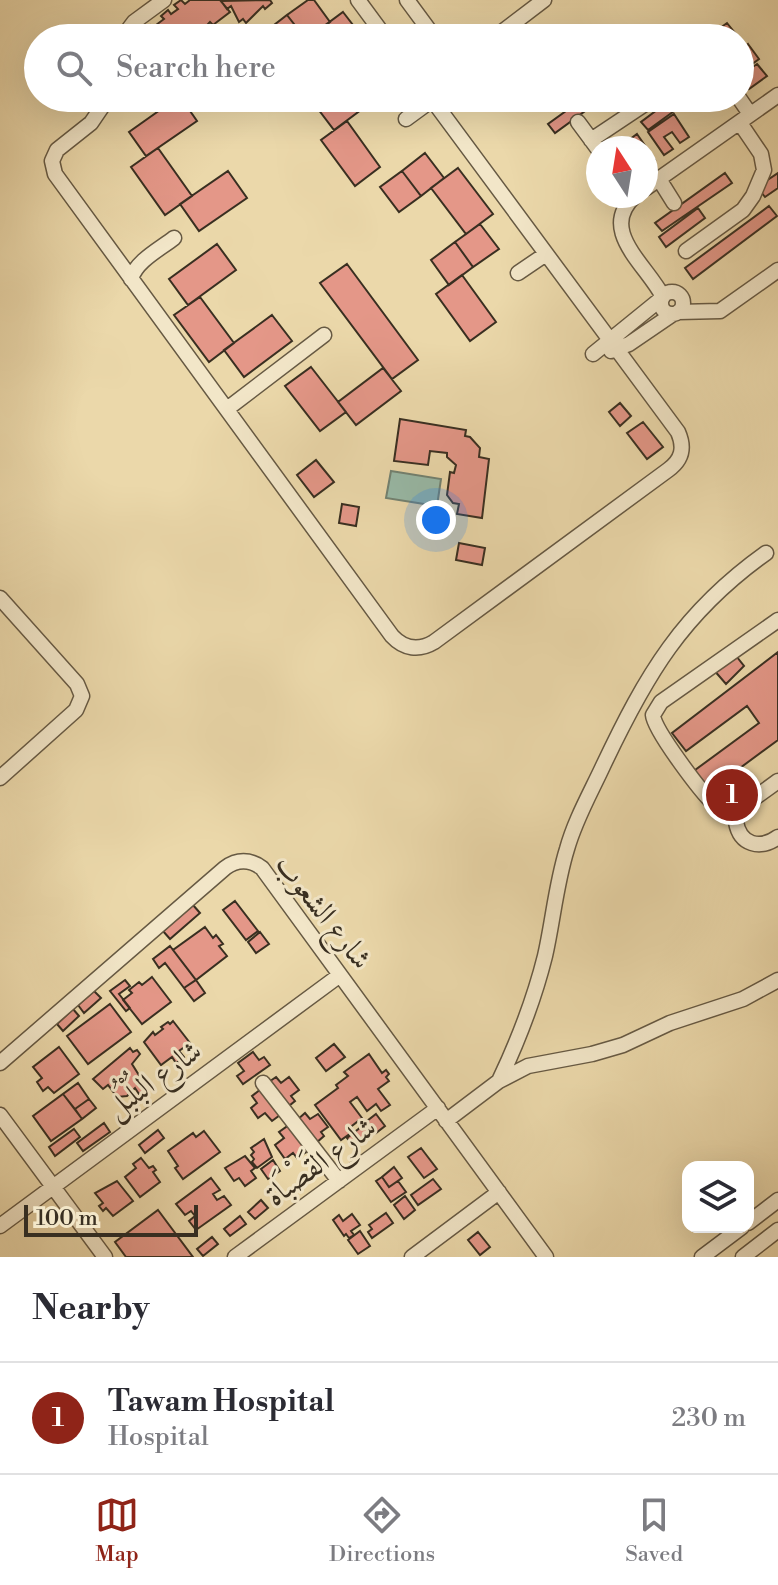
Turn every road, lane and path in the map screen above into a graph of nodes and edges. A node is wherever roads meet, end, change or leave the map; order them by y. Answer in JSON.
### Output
{"nodes":[{"id":1,"x":164,"y":0,"type":"edge"},
{"id":2,"x":358,"y":0,"type":"edge"},
{"id":3,"x":407,"y":0,"type":"edge"},
{"id":4,"x":544,"y":0,"type":"edge"},
{"id":5,"x":132,"y":24,"type":"edge"},
{"id":6,"x":376,"y":24,"type":"edge"},
{"id":7,"x":425,"y":24,"type":"edge"},
{"id":8,"x":512,"y":24,"type":"edge"},
{"id":9,"x":778,"y":95,"type":"edge"},
{"id":10,"x":98,"y":112,"type":"edge"},
{"id":11,"x":415,"y":112,"type":"edge"},
{"id":12,"x":442,"y":112,"type":"edge"},
{"id":13,"x":636,"y":112,"type":"edge"},
{"id":14,"x":743,"y":112,"type":"edge"},
{"id":15,"x":406,"y":119,"type":"dead end"},
{"id":16,"x":745,"y":119,"type":"junction"},
{"id":17,"x":578,"y":122,"type":"dead end"},
{"id":18,"x":589,"y":136,"type":"edge"},
{"id":19,"x":605,"y":136,"type":"edge"},
{"id":20,"x":658,"y":180,"type":"edge"},
{"id":21,"x":658,"y":189,"type":"edge"},
{"id":22,"x":674,"y":203,"type":"dead end"},
{"id":23,"x":624,"y":208,"type":"edge"},
{"id":24,"x":174,"y":238,"type":"dead end"},
{"id":25,"x":686,"y":251,"type":"dead end"},
{"id":26,"x":546,"y":254,"type":"junction"},
{"id":27,"x":778,"y":270,"type":"edge"},
{"id":28,"x":518,"y":273,"type":"dead end"},
{"id":29,"x":131,"y":279,"type":"junction"},
{"id":30,"x":672,"y":302,"type":"junction"},
{"id":31,"x":324,"y":335,"type":"dead end"},
{"id":32,"x":614,"y":346,"type":"junction"},
{"id":33,"x":595,"y":356,"type":"dead end"},
{"id":34,"x":227,"y":409,"type":"junction"},
{"id":35,"x":766,"y":553,"type":"dead end"},
{"id":36,"x":0,"y":598,"type":"edge"},
{"id":37,"x":778,"y":620,"type":"edge"},
{"id":38,"x":0,"y":778,"type":"edge"},
{"id":39,"x":778,"y":781,"type":"edge"},
{"id":40,"x":738,"y":815,"type":"junction"},
{"id":41,"x":778,"y":837,"type":"edge"},
{"id":42,"x":340,"y":975,"type":"junction"},
{"id":43,"x":778,"y":980,"type":"edge"},
{"id":44,"x":0,"y":1063,"type":"edge"},
{"id":45,"x":499,"y":1081,"type":"junction"},
{"id":46,"x":263,"y":1083,"type":"dead end"},
{"id":47,"x":438,"y":1108,"type":"junction"},
{"id":48,"x":0,"y":1115,"type":"edge"},
{"id":49,"x":446,"y":1121,"type":"junction"},
{"id":50,"x":339,"y":1181,"type":"junction"},
{"id":51,"x":53,"y":1187,"type":"junction"},
{"id":52,"x":499,"y":1192,"type":"junction"},
{"id":53,"x":778,"y":1200,"type":"edge"},
{"id":54,"x":754,"y":1218,"type":"edge"},
{"id":55,"x":0,"y":1226,"type":"edge"},
{"id":56,"x":778,"y":1230,"type":"edge"},
{"id":57,"x":734,"y":1233,"type":"edge"},
{"id":58,"x":105,"y":1257,"type":"edge"},
{"id":59,"x":235,"y":1257,"type":"edge"},
{"id":60,"x":412,"y":1257,"type":"edge"},
{"id":61,"x":546,"y":1257,"type":"edge"},
{"id":62,"x":702,"y":1257,"type":"edge"},
{"id":63,"x":743,"y":1257,"type":"edge"}],
"edges":[{"from":1,"to":5,"type":"street"},
{"from":2,"to":6,"type":"street"},
{"from":3,"to":7,"type":"street"},
{"from":4,"to":8,"type":"street"},
{"from":9,"to":16,"type":"street"},
{"from":10,"to":29,"type":"street"},
{"from":11,"to":15,"type":"street"},
{"from":12,"to":26,"type":"street"},
{"from":13,"to":19,"type":"street"},
{"from":14,"to":16,"type":"street"},
{"from":16,"to":20,"type":"street"},
{"from":16,"to":25,"type":"street"},
{"from":17,"to":18,"type":"street"},
{"from":21,"to":22,"type":"street"},
{"from":23,"to":30,"type":"street"},
{"from":24,"to":29,"type":"street"},
{"from":26,"to":28,"type":"street"},
{"from":26,"to":32,"type":"street"},
{"from":27,"to":30,"type":"street"},
{"from":29,"to":34,"type":"street"},
{"from":30,"to":32,"type":"street"},
{"from":31,"to":34,"type":"street"},
{"from":32,"to":33,"type":"street"},
{"from":32,"to":34,"type":"street"},
{"from":35,"to":45,"type":"street"},
{"from":36,"to":38,"type":"street"},
{"from":37,"to":40,"type":"street"},
{"from":39,"to":40,"type":"street"},
{"from":40,"to":41,"type":"street"},
{"from":42,"to":44,"type":"street","name":"شارع الشعوب"},
{"from":42,"to":47,"type":"street","name":"شارع الشعوب"},
{"from":42,"to":51,"type":"street","name":"شارع البُلْبُل"},
{"from":43,"to":45,"type":"street"},
{"from":45,"to":49,"type":"street"},
{"from":46,"to":50,"type":"street"},
{"from":47,"to":49,"type":"street","name":"شارع الشعوب"},
{"from":47,"to":50,"type":"street","name":"شارع القَصْبَاة"},
{"from":48,"to":51,"type":"street"},
{"from":49,"to":52,"type":"street","name":"شارع الشعوب"},
{"from":50,"to":59,"type":"street","name":"شارع القَصْبَاة"},
{"from":51,"to":55,"type":"street","name":"شارع البُلْبُل"},
{"from":51,"to":58,"type":"street"},
{"from":52,"to":60,"type":"street"},
{"from":52,"to":61,"type":"street","name":"شارع الشعوب"},
{"from":53,"to":54,"type":"street"},
{"from":56,"to":63,"type":"street"},
{"from":57,"to":62,"type":"street"}]}
